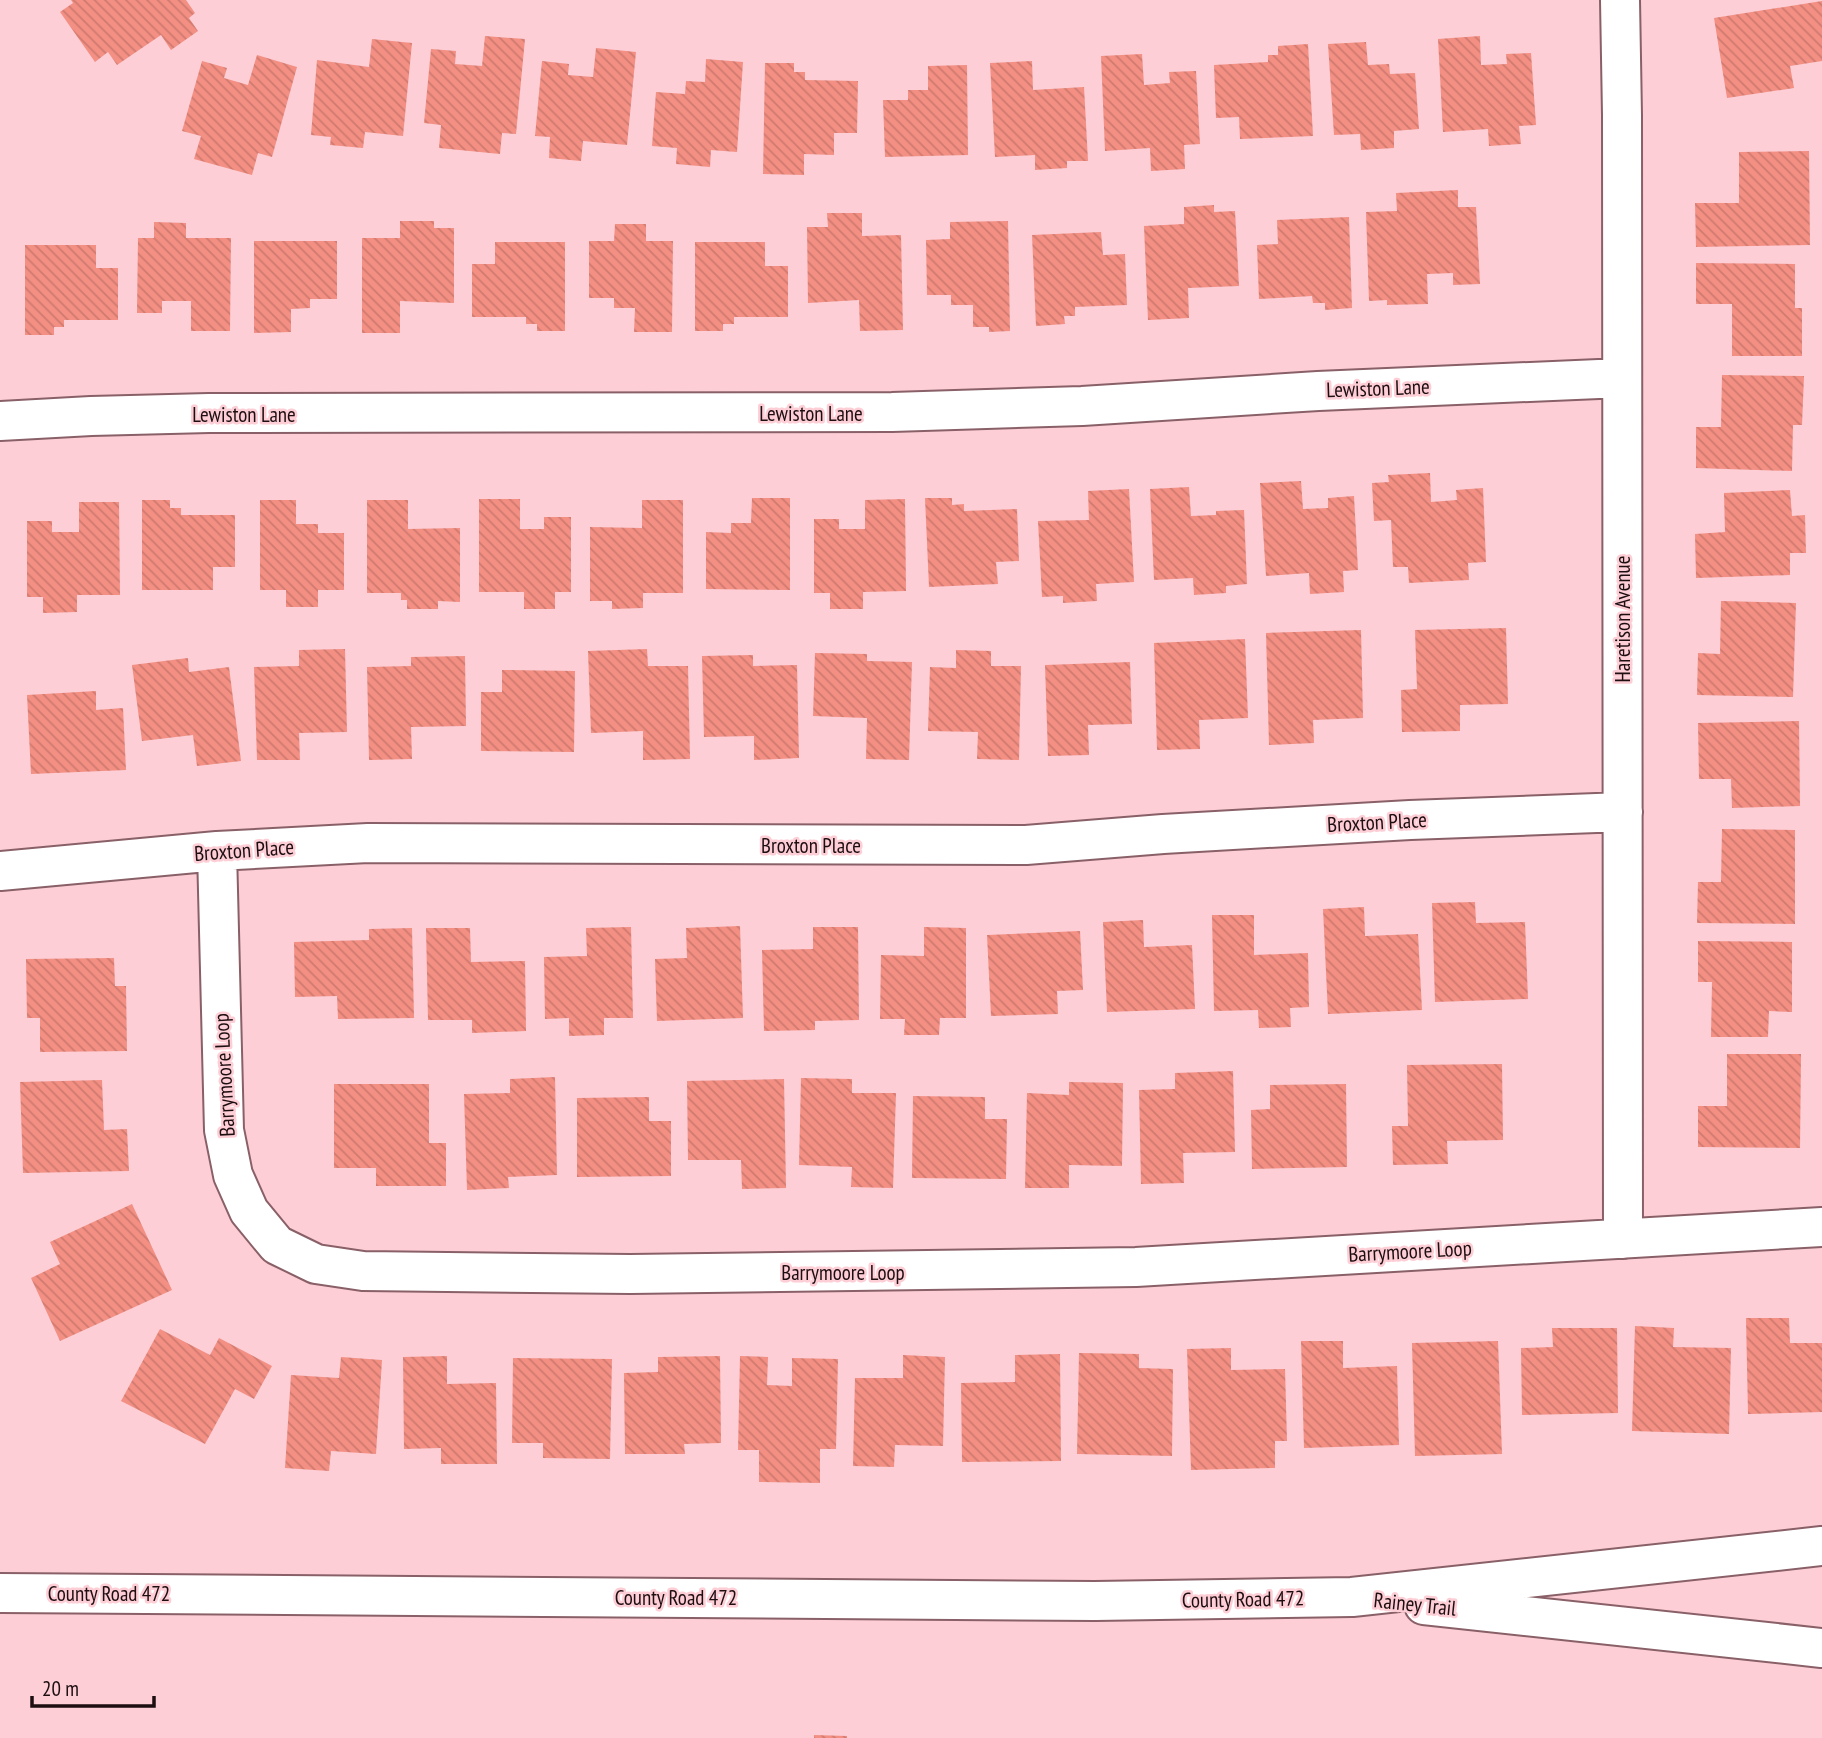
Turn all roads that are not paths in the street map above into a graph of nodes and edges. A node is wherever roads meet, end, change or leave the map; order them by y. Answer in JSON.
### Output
{"nodes":[{"id":1,"x":1620,"y":0,"type":"edge"},
{"id":2,"x":1622,"y":378,"type":"junction"},
{"id":3,"x":0,"y":421,"type":"edge"},
{"id":4,"x":1622,"y":812,"type":"junction"},
{"id":5,"x":217,"y":851,"type":"junction"},
{"id":6,"x":0,"y":871,"type":"edge"},
{"id":7,"x":1822,"y":1227,"type":"edge"},
{"id":8,"x":1622,"y":1239,"type":"junction"},
{"id":9,"x":1822,"y":1546,"type":"edge"},
{"id":10,"x":0,"y":1593,"type":"edge"},
{"id":11,"x":1352,"y":1597,"type":"junction"},
{"id":12,"x":1822,"y":1648,"type":"edge"}],
"edges":[{"from":1,"to":2,"type":"street","name":"Haretison Avenue"},
{"from":2,"to":3,"type":"street","name":"Lewiston Lane"},
{"from":2,"to":4,"type":"street","name":"Haretison Avenue"},
{"from":4,"to":5,"type":"street","name":"Broxton Place"},
{"from":4,"to":8,"type":"street","name":"Haretison Avenue"},
{"from":5,"to":6,"type":"street","name":"Broxton Place"},
{"from":5,"to":8,"type":"street","name":"Barrymoore Loop"},
{"from":7,"to":8,"type":"street","name":"Barrymoore Loop"},
{"from":9,"to":11,"type":"street","name":"Rainey Trail"},
{"from":10,"to":11,"type":"street","name":"County Road 472"},
{"from":11,"to":12,"type":"street","name":"Rainey Trail"}]}
